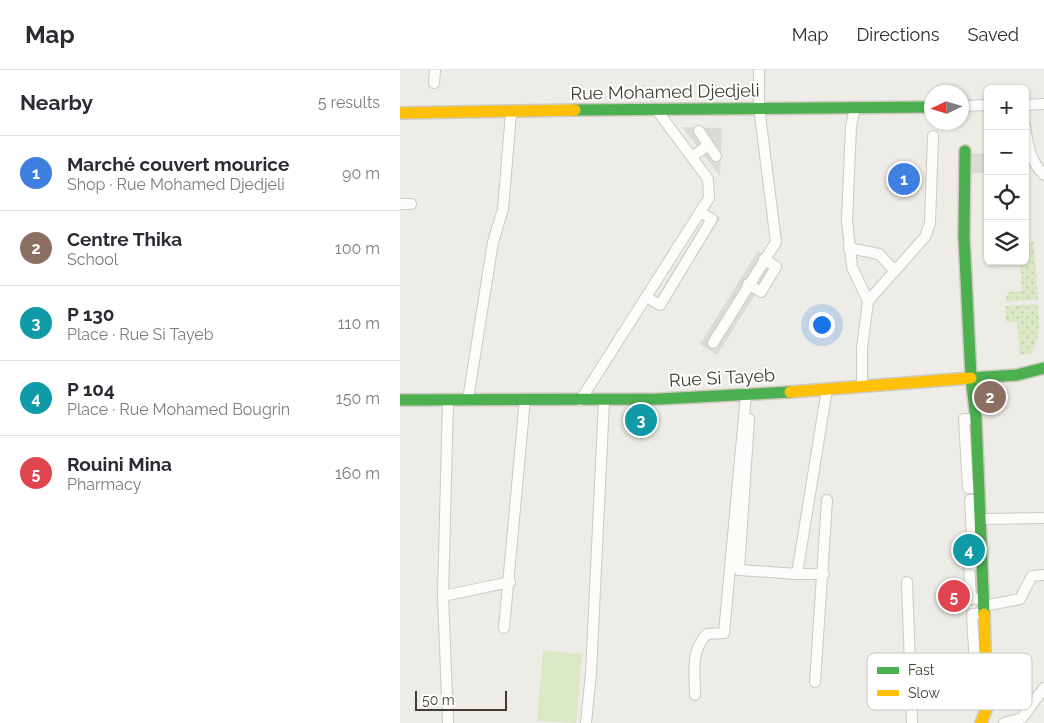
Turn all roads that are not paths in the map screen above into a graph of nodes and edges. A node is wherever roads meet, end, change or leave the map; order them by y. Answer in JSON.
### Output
{"nodes":[{"id":1,"x":434,"y":70,"type":"edge"},
{"id":2,"x":759,"y":70,"type":"edge"},
{"id":3,"x":434,"y":83,"type":"dead end"},
{"id":4,"x":1029,"y":104,"type":"edge"},
{"id":5,"x":1044,"y":104,"type":"edge"},
{"id":6,"x":969,"y":106,"type":"edge"},
{"id":7,"x":984,"y":106,"type":"edge"},
{"id":8,"x":759,"y":107,"type":"junction"},
{"id":9,"x":924,"y":107,"type":"edge"},
{"id":10,"x":854,"y":108,"type":"junction"},
{"id":11,"x":656,"y":109,"type":"junction"},
{"id":12,"x":400,"y":113,"type":"edge"},
{"id":13,"x":511,"y":113,"type":"junction"},
{"id":14,"x":1026,"y":130,"type":"edge"},
{"id":15,"x":699,"y":131,"type":"dead end"},
{"id":16,"x":933,"y":136,"type":"dead end"},
{"id":17,"x":708,"y":145,"type":"junction"},
{"id":18,"x":965,"y":151,"type":"dead end"},
{"id":19,"x":716,"y":156,"type":"dead end"},
{"id":20,"x":692,"y":157,"type":"junction"},
{"id":21,"x":1044,"y":175,"type":"edge"},
{"id":22,"x":700,"y":212,"type":"junction"},
{"id":23,"x":849,"y":248,"type":"junction"},
{"id":24,"x":764,"y":259,"type":"junction"},
{"id":25,"x":895,"y":271,"type":"junction"},
{"id":26,"x":748,"y":284,"type":"junction"},
{"id":27,"x":646,"y":297,"type":"junction"},
{"id":28,"x":868,"y":301,"type":"junction"},
{"id":29,"x":713,"y":343,"type":"dead end"},
{"id":30,"x":1044,"y":368,"type":"edge"},
{"id":31,"x":971,"y":377,"type":"junction"},
{"id":32,"x":862,"y":385,"type":"junction"},
{"id":33,"x":827,"y":389,"type":"junction"},
{"id":34,"x":746,"y":395,"type":"junction"},
{"id":35,"x":468,"y":399,"type":"junction"},
{"id":36,"x":525,"y":399,"type":"junction"},
{"id":37,"x":400,"y":400,"type":"edge"},
{"id":38,"x":448,"y":400,"type":"junction"},
{"id":39,"x":604,"y":400,"type":"junction"},
{"id":40,"x":580,"y":401,"type":"junction"},
{"id":41,"x":749,"y":419,"type":"dead end"},
{"id":42,"x":979,"y":494,"type":"junction"},
{"id":43,"x":827,"y":500,"type":"dead end"},
{"id":44,"x":1044,"y":518,"type":"edge"},
{"id":45,"x":980,"y":519,"type":"junction"},
{"id":46,"x":981,"y":534,"type":"junction"},
{"id":47,"x":797,"y":574,"type":"junction"},
{"id":48,"x":824,"y":574,"type":"junction"},
{"id":49,"x":1044,"y":575,"type":"edge"},
{"id":50,"x":510,"y":582,"type":"junction"},
{"id":51,"x":907,"y":582,"type":"dead end"},
{"id":52,"x":443,"y":596,"type":"junction"},
{"id":53,"x":984,"y":606,"type":"junction"},
{"id":54,"x":504,"y":628,"type":"dead end"},
{"id":55,"x":910,"y":653,"type":"edge"},
{"id":56,"x":986,"y":653,"type":"edge"},
{"id":57,"x":815,"y":682,"type":"dead end"},
{"id":58,"x":1044,"y":688,"type":"edge"},
{"id":59,"x":695,"y":695,"type":"dead end"},
{"id":60,"x":1032,"y":704,"type":"edge"},
{"id":61,"x":912,"y":710,"type":"edge"},
{"id":62,"x":987,"y":710,"type":"edge"},
{"id":63,"x":1028,"y":710,"type":"edge"},
{"id":64,"x":448,"y":723,"type":"edge"},
{"id":65,"x":586,"y":723,"type":"edge"},
{"id":66,"x":912,"y":723,"type":"edge"},
{"id":67,"x":981,"y":723,"type":"edge"},
{"id":68,"x":1004,"y":723,"type":"edge"}],
"edges":[{"from":1,"to":3,"type":"street"},
{"from":2,"to":8,"type":"street"},
{"from":4,"to":5,"type":"street"},
{"from":6,"to":7,"type":"street"},
{"from":8,"to":10,"type":"street","name":"Rue Mohamed Djedjeli"},
{"from":8,"to":11,"type":"street","name":"Rue Mohamed Djedjeli"},
{"from":8,"to":24,"type":"street"},
{"from":9,"to":10,"type":"street","name":"Rue Mohamed Djedjeli"},
{"from":10,"to":23,"type":"street"},
{"from":11,"to":13,"type":"street","name":"Rue Mohamed Djedjeli"},
{"from":11,"to":20,"type":"street"},
{"from":12,"to":13,"type":"street","name":"Rue Mohamed Djedjeli"},
{"from":13,"to":35,"type":"street"},
{"from":14,"to":21,"type":"street"},
{"from":15,"to":17,"type":"street"},
{"from":16,"to":25,"type":"street"},
{"from":17,"to":19,"type":"street"},
{"from":17,"to":20,"type":"street"},
{"from":18,"to":31,"type":"street"},
{"from":20,"to":22,"type":"street"},
{"from":22,"to":27,"type":"street"},
{"from":22,"to":27,"type":"street"},
{"from":23,"to":25,"type":"street"},
{"from":23,"to":28,"type":"street"},
{"from":24,"to":26,"type":"street"},
{"from":24,"to":26,"type":"street"},
{"from":25,"to":28,"type":"street"},
{"from":26,"to":29,"type":"street"},
{"from":27,"to":40,"type":"street"},
{"from":28,"to":32,"type":"street"},
{"from":30,"to":31,"type":"street","name":"Rue Si Tayeb"},
{"from":31,"to":32,"type":"street","name":"Rue Si Tayeb"},
{"from":31,"to":42,"type":"street"},
{"from":32,"to":33,"type":"street","name":"Rue Si Tayeb"},
{"from":33,"to":34,"type":"street","name":"Rue Si Tayeb"},
{"from":33,"to":47,"type":"street"},
{"from":34,"to":39,"type":"street","name":"Rue Si Tayeb"},
{"from":34,"to":59,"type":"street"},
{"from":35,"to":36,"type":"street","name":"Rue Si Tayeb"},
{"from":35,"to":38,"type":"street","name":"Rue Si Tayeb"},
{"from":36,"to":40,"type":"street","name":"Rue Si Tayeb"},
{"from":36,"to":50,"type":"street"},
{"from":37,"to":38,"type":"street","name":"Rue Si Tayeb"},
{"from":38,"to":52,"type":"street"},
{"from":39,"to":40,"type":"street","name":"Rue Si Tayeb"},
{"from":39,"to":65,"type":"street"},
{"from":41,"to":47,"type":"street"},
{"from":42,"to":45,"type":"street"},
{"from":42,"to":46,"type":"street"},
{"from":43,"to":48,"type":"street"},
{"from":44,"to":45,"type":"street"},
{"from":45,"to":46,"type":"street"},
{"from":46,"to":53,"type":"street"},
{"from":47,"to":48,"type":"street"},
{"from":48,"to":57,"type":"street"},
{"from":49,"to":53,"type":"street"},
{"from":50,"to":52,"type":"street"},
{"from":50,"to":54,"type":"street"},
{"from":51,"to":55,"type":"street"},
{"from":52,"to":64,"type":"street"},
{"from":53,"to":56,"type":"street"},
{"from":58,"to":60,"type":"street"},
{"from":61,"to":66,"type":"street"},
{"from":62,"to":67,"type":"street"},
{"from":63,"to":68,"type":"street"}]}
